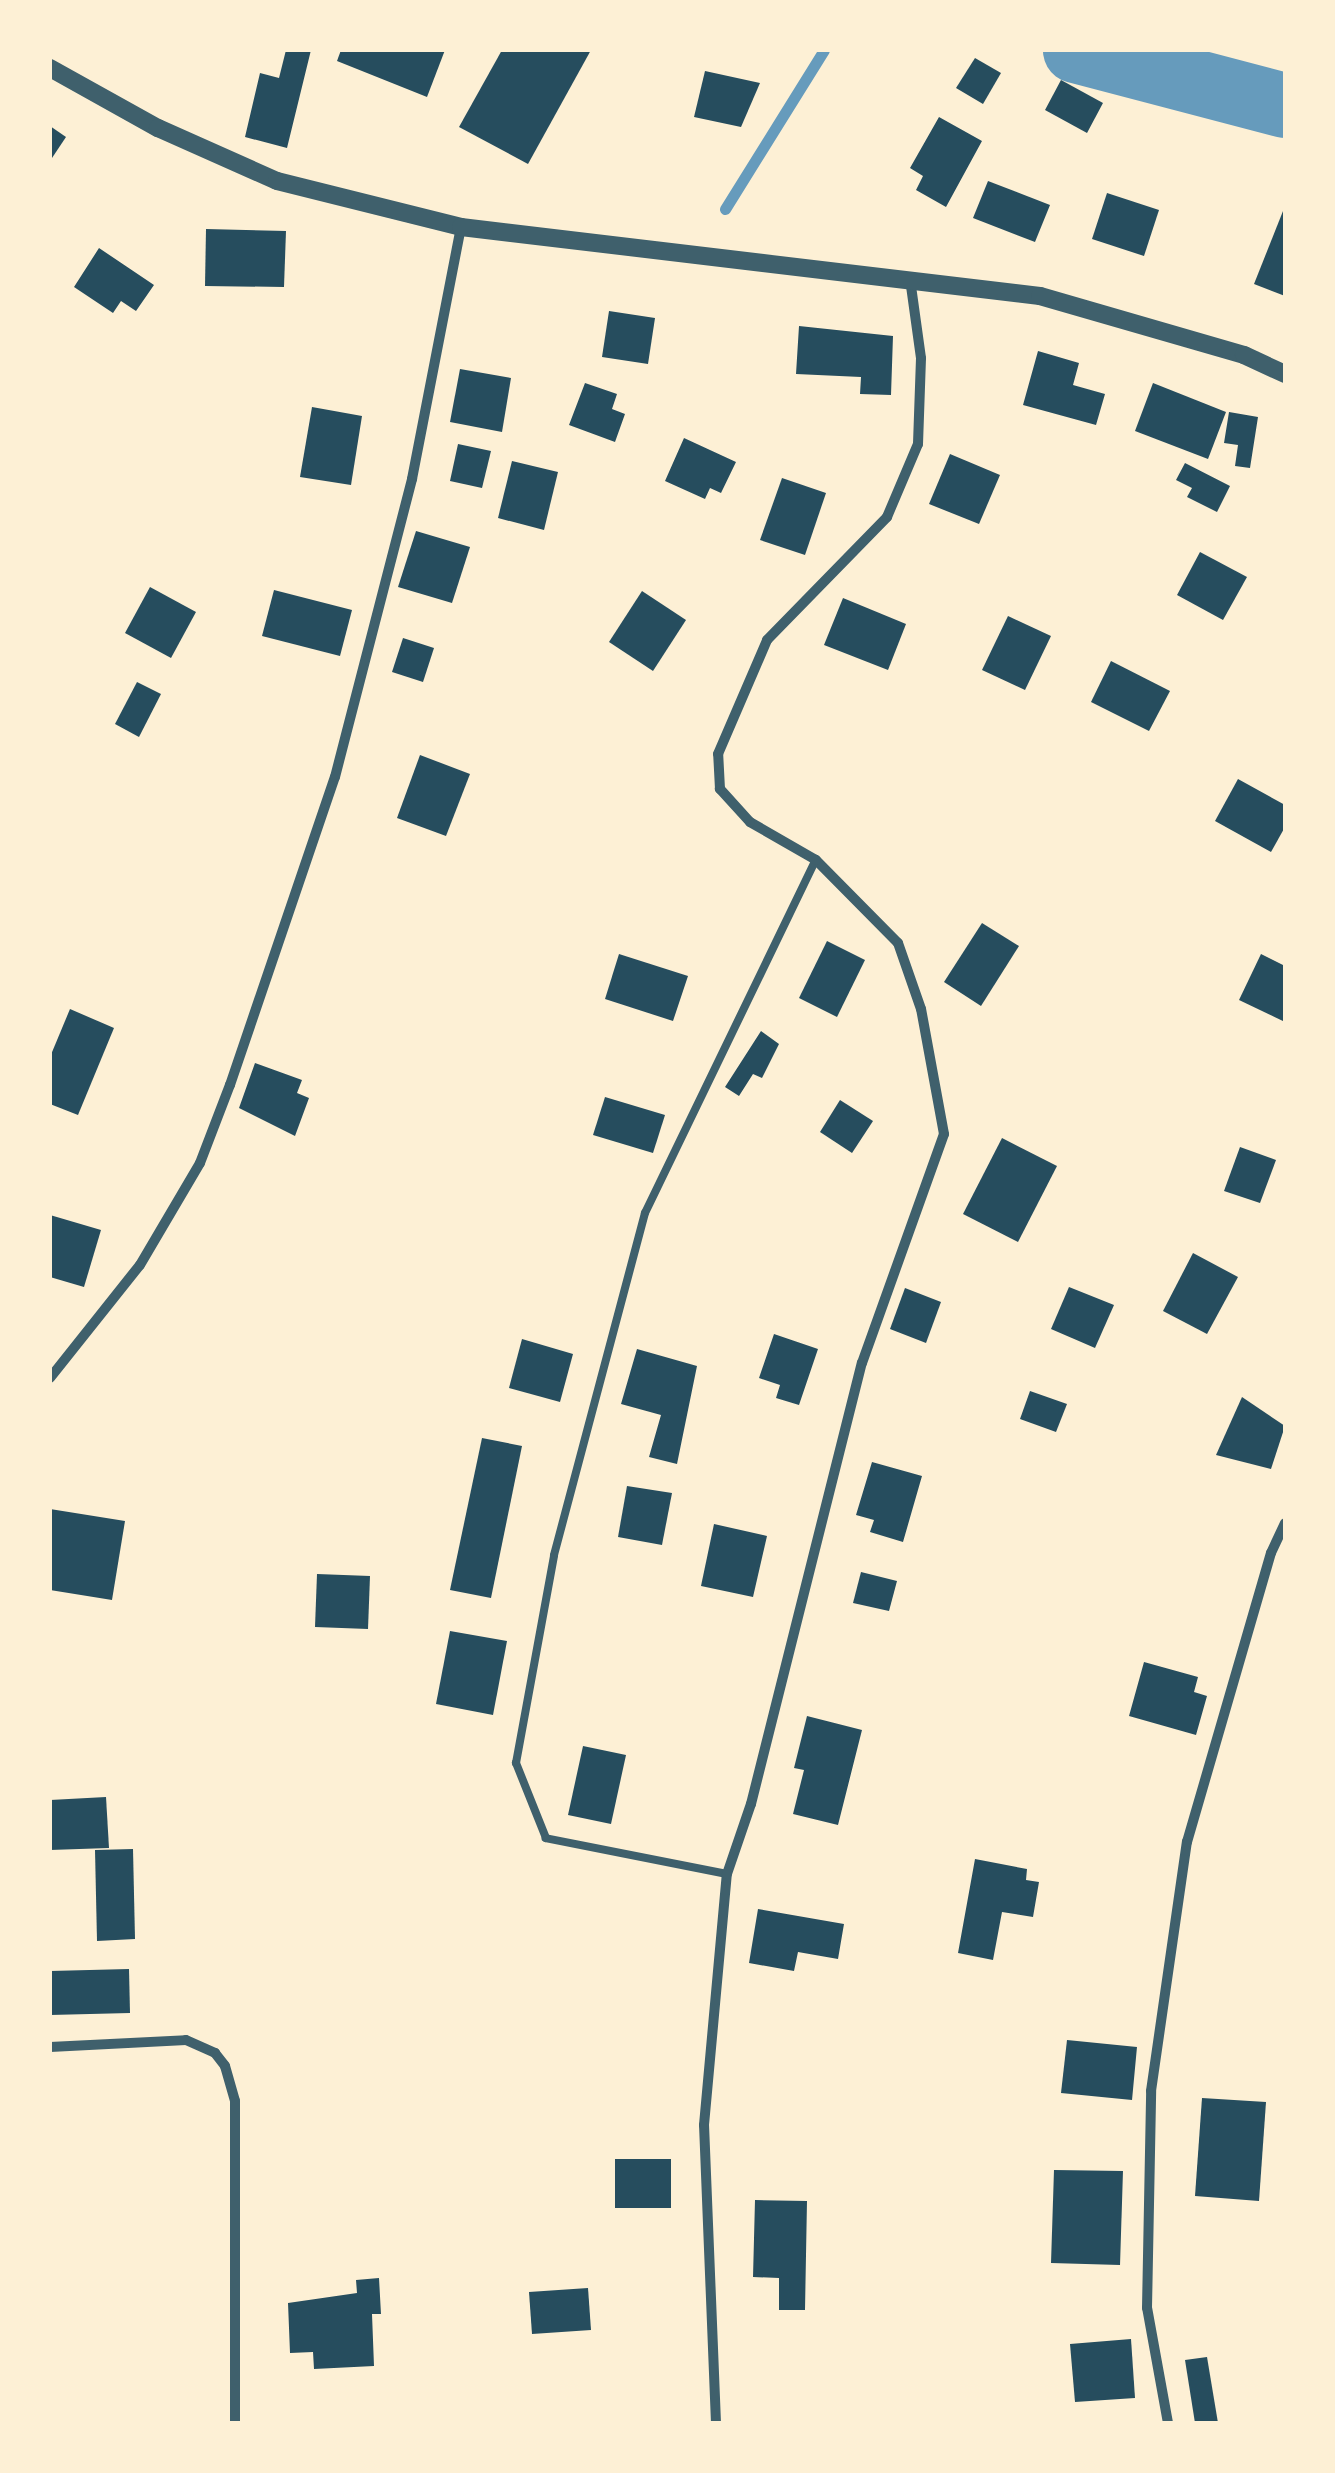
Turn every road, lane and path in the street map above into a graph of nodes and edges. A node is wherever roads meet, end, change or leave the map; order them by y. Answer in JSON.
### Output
{"nodes":[{"id":1,"x":50,"y":68,"type":"edge"},
{"id":2,"x":462,"y":227,"type":"junction"},
{"id":3,"x":910,"y":279,"type":"junction"},
{"id":4,"x":1285,"y":374,"type":"edge"},
{"id":5,"x":816,"y":860,"type":"junction"},
{"id":6,"x":50,"y":1378,"type":"edge"},
{"id":7,"x":1285,"y":1524,"type":"edge"},
{"id":8,"x":727,"y":1874,"type":"junction"},
{"id":9,"x":50,"y":2048,"type":"edge"},
{"id":10,"x":235,"y":2423,"type":"edge"},
{"id":11,"x":716,"y":2423,"type":"edge"},
{"id":12,"x":1168,"y":2423,"type":"edge"}],
"edges":[{"from":1,"to":2,"type":"street"},
{"from":2,"to":3,"type":"street"},
{"from":2,"to":6,"type":"street"},
{"from":3,"to":4,"type":"street"},
{"from":3,"to":5,"type":"street"},
{"from":5,"to":8,"type":"street"},
{"from":5,"to":8,"type":"lane"},
{"from":7,"to":12,"type":"street"},
{"from":8,"to":11,"type":"street"},
{"from":9,"to":10,"type":"street"}]}
